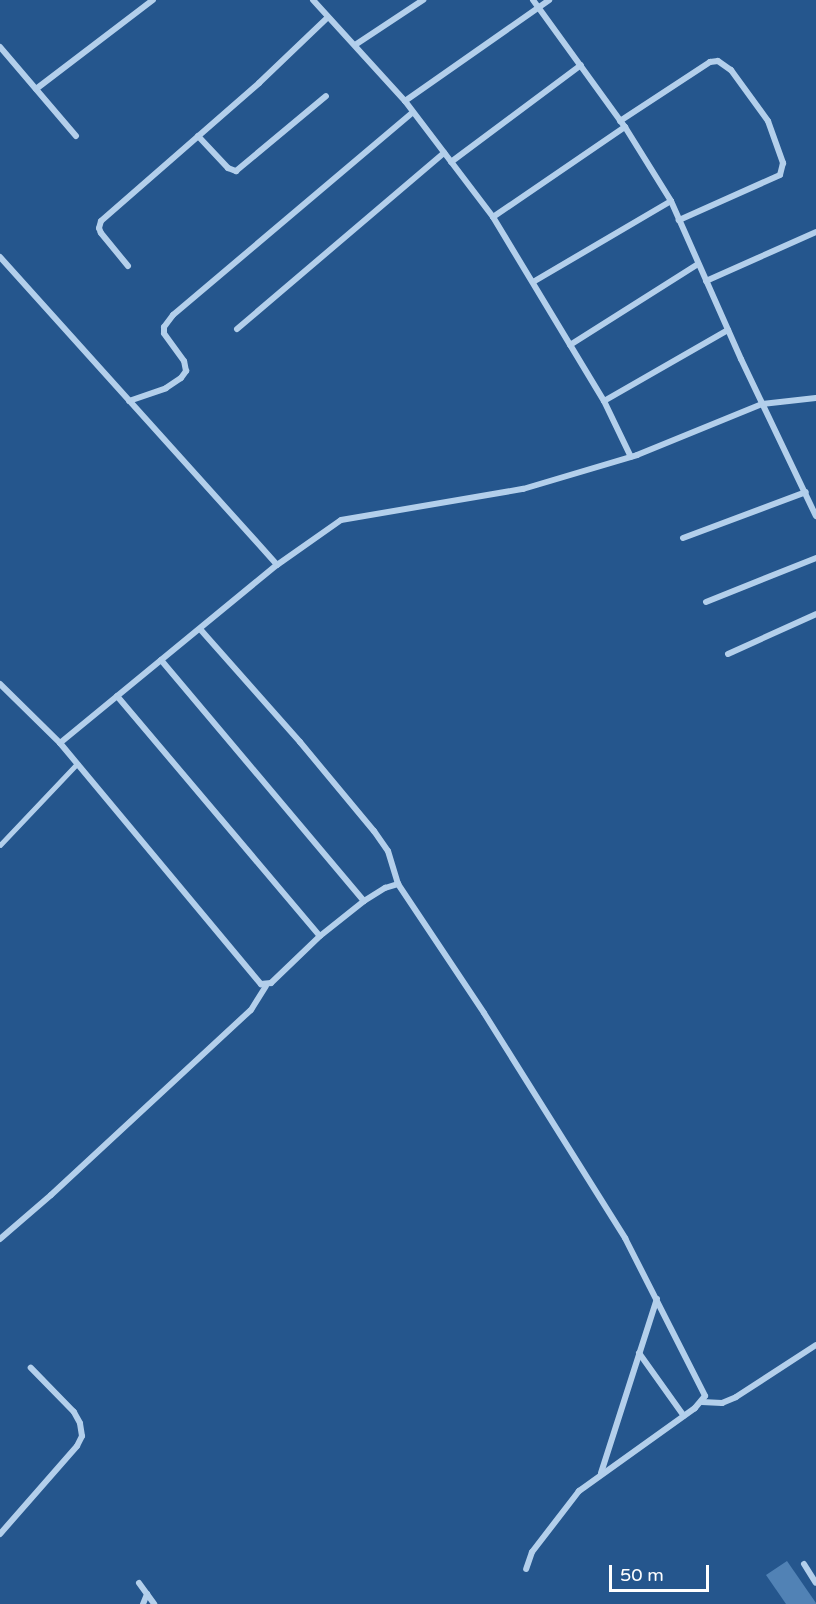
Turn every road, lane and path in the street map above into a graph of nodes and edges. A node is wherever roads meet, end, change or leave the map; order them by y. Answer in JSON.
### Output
{"nodes":[{"id":1,"x":153,"y":0,"type":"edge"},
{"id":2,"x":313,"y":0,"type":"edge"},
{"id":3,"x":423,"y":0,"type":"edge"},
{"id":4,"x":533,"y":0,"type":"edge"},
{"id":5,"x":549,"y":0,"type":"edge"},
{"id":6,"x":538,"y":8,"type":"junction"},
{"id":7,"x":328,"y":16,"type":"junction"},
{"id":8,"x":355,"y":45,"type":"junction"},
{"id":9,"x":0,"y":47,"type":"edge"},
{"id":10,"x":580,"y":66,"type":"junction"},
{"id":11,"x":36,"y":88,"type":"junction"},
{"id":12,"x":326,"y":96,"type":"dead end"},
{"id":13,"x":405,"y":101,"type":"junction"},
{"id":14,"x":414,"y":112,"type":"junction"},
{"id":15,"x":620,"y":121,"type":"junction"},
{"id":16,"x":625,"y":127,"type":"junction"},
{"id":17,"x":76,"y":136,"type":"dead end"},
{"id":18,"x":198,"y":136,"type":"junction"},
{"id":19,"x":444,"y":153,"type":"junction"},
{"id":20,"x":451,"y":162,"type":"junction"},
{"id":21,"x":671,"y":201,"type":"junction"},
{"id":22,"x":493,"y":217,"type":"junction"},
{"id":23,"x":679,"y":220,"type":"junction"},
{"id":24,"x":816,"y":232,"type":"edge"},
{"id":25,"x":0,"y":257,"type":"edge"},
{"id":26,"x":698,"y":264,"type":"junction"},
{"id":27,"x":128,"y":266,"type":"dead end"},
{"id":28,"x":706,"y":281,"type":"junction"},
{"id":29,"x":532,"y":282,"type":"junction"},
{"id":30,"x":237,"y":329,"type":"dead end"},
{"id":31,"x":728,"y":330,"type":"junction"},
{"id":32,"x":570,"y":345,"type":"junction"},
{"id":33,"x":816,"y":398,"type":"edge"},
{"id":34,"x":129,"y":401,"type":"junction"},
{"id":35,"x":604,"y":401,"type":"junction"},
{"id":36,"x":762,"y":404,"type":"junction"},
{"id":37,"x":631,"y":457,"type":"junction"},
{"id":38,"x":806,"y":492,"type":"junction"},
{"id":39,"x":816,"y":516,"type":"edge"},
{"id":40,"x":684,"y":538,"type":"dead end"},
{"id":41,"x":816,"y":558,"type":"edge"},
{"id":42,"x":277,"y":565,"type":"junction"},
{"id":43,"x":706,"y":602,"type":"dead end"},
{"id":44,"x":816,"y":614,"type":"edge"},
{"id":45,"x":200,"y":629,"type":"junction"},
{"id":46,"x":728,"y":654,"type":"dead end"},
{"id":47,"x":161,"y":660,"type":"junction"},
{"id":48,"x":0,"y":684,"type":"edge"},
{"id":49,"x":117,"y":696,"type":"junction"},
{"id":50,"x":60,"y":743,"type":"junction"},
{"id":51,"x":77,"y":764,"type":"junction"},
{"id":52,"x":0,"y":845,"type":"edge"},
{"id":53,"x":398,"y":884,"type":"junction"},
{"id":54,"x":364,"y":901,"type":"junction"},
{"id":55,"x":320,"y":936,"type":"junction"},
{"id":56,"x":266,"y":986,"type":"junction"},
{"id":57,"x":0,"y":1239,"type":"edge"},
{"id":58,"x":657,"y":1299,"type":"junction"},
{"id":59,"x":816,"y":1345,"type":"edge"},
{"id":60,"x":639,"y":1353,"type":"junction"},
{"id":61,"x":31,"y":1368,"type":"dead end"},
{"id":62,"x":702,"y":1402,"type":"junction"},
{"id":63,"x":684,"y":1416,"type":"junction"},
{"id":64,"x":601,"y":1473,"type":"junction"},
{"id":65,"x":0,"y":1534,"type":"edge"},
{"id":66,"x":804,"y":1564,"type":"dead end"},
{"id":67,"x":526,"y":1569,"type":"dead end"},
{"id":68,"x":139,"y":1583,"type":"dead end"},
{"id":69,"x":816,"y":1583,"type":"edge"},
{"id":70,"x":147,"y":1594,"type":"junction"},
{"id":71,"x":144,"y":1604,"type":"edge"},
{"id":72,"x":154,"y":1604,"type":"edge"}],
"edges":[{"from":1,"to":11,"type":"street"},
{"from":2,"to":7,"type":"street"},
{"from":3,"to":8,"type":"street"},
{"from":4,"to":6,"type":"street"},
{"from":5,"to":6,"type":"street"},
{"from":6,"to":10,"type":"street"},
{"from":6,"to":13,"type":"street"},
{"from":7,"to":8,"type":"street"},
{"from":7,"to":18,"type":"street"},
{"from":8,"to":13,"type":"street"},
{"from":9,"to":11,"type":"street"},
{"from":10,"to":15,"type":"street"},
{"from":10,"to":20,"type":"street"},
{"from":11,"to":17,"type":"street"},
{"from":12,"to":18,"type":"street"},
{"from":13,"to":14,"type":"street"},
{"from":14,"to":19,"type":"street"},
{"from":14,"to":34,"type":"street"},
{"from":15,"to":16,"type":"street"},
{"from":15,"to":23,"type":"street"},
{"from":16,"to":21,"type":"street"},
{"from":16,"to":22,"type":"street"},
{"from":18,"to":27,"type":"street"},
{"from":19,"to":20,"type":"street"},
{"from":19,"to":30,"type":"street"},
{"from":20,"to":22,"type":"street"},
{"from":21,"to":23,"type":"street"},
{"from":21,"to":29,"type":"street"},
{"from":22,"to":29,"type":"street"},
{"from":23,"to":26,"type":"street"},
{"from":24,"to":28,"type":"street"},
{"from":25,"to":34,"type":"street"},
{"from":26,"to":28,"type":"street"},
{"from":26,"to":32,"type":"street"},
{"from":28,"to":31,"type":"street"},
{"from":29,"to":32,"type":"street"},
{"from":31,"to":35,"type":"street"},
{"from":31,"to":36,"type":"street"},
{"from":32,"to":35,"type":"street"},
{"from":33,"to":36,"type":"street"},
{"from":34,"to":42,"type":"street"},
{"from":35,"to":37,"type":"street"},
{"from":36,"to":37,"type":"street"},
{"from":36,"to":38,"type":"street"},
{"from":37,"to":42,"type":"street"},
{"from":38,"to":39,"type":"street"},
{"from":38,"to":40,"type":"street"},
{"from":41,"to":43,"type":"street"},
{"from":42,"to":45,"type":"street"},
{"from":44,"to":46,"type":"street"},
{"from":45,"to":47,"type":"street"},
{"from":45,"to":53,"type":"street"},
{"from":47,"to":49,"type":"street"},
{"from":47,"to":54,"type":"street"},
{"from":48,"to":50,"type":"street"},
{"from":49,"to":50,"type":"street"},
{"from":49,"to":55,"type":"street"},
{"from":50,"to":51,"type":"street"},
{"from":51,"to":52,"type":"lane"},
{"from":51,"to":56,"type":"street"},
{"from":53,"to":54,"type":"street"},
{"from":53,"to":58,"type":"street"},
{"from":54,"to":55,"type":"street"},
{"from":55,"to":56,"type":"street"},
{"from":56,"to":57,"type":"street"},
{"from":58,"to":60,"type":"street"},
{"from":58,"to":62,"type":"street"},
{"from":59,"to":62,"type":"street"},
{"from":60,"to":63,"type":"street"},
{"from":60,"to":64,"type":"street"},
{"from":61,"to":65,"type":"street"},
{"from":62,"to":63,"type":"street"},
{"from":63,"to":64,"type":"street"},
{"from":64,"to":67,"type":"street"},
{"from":66,"to":69,"type":"street"},
{"from":68,"to":70,"type":"street"},
{"from":70,"to":71,"type":"street"},
{"from":70,"to":72,"type":"street"}]}
